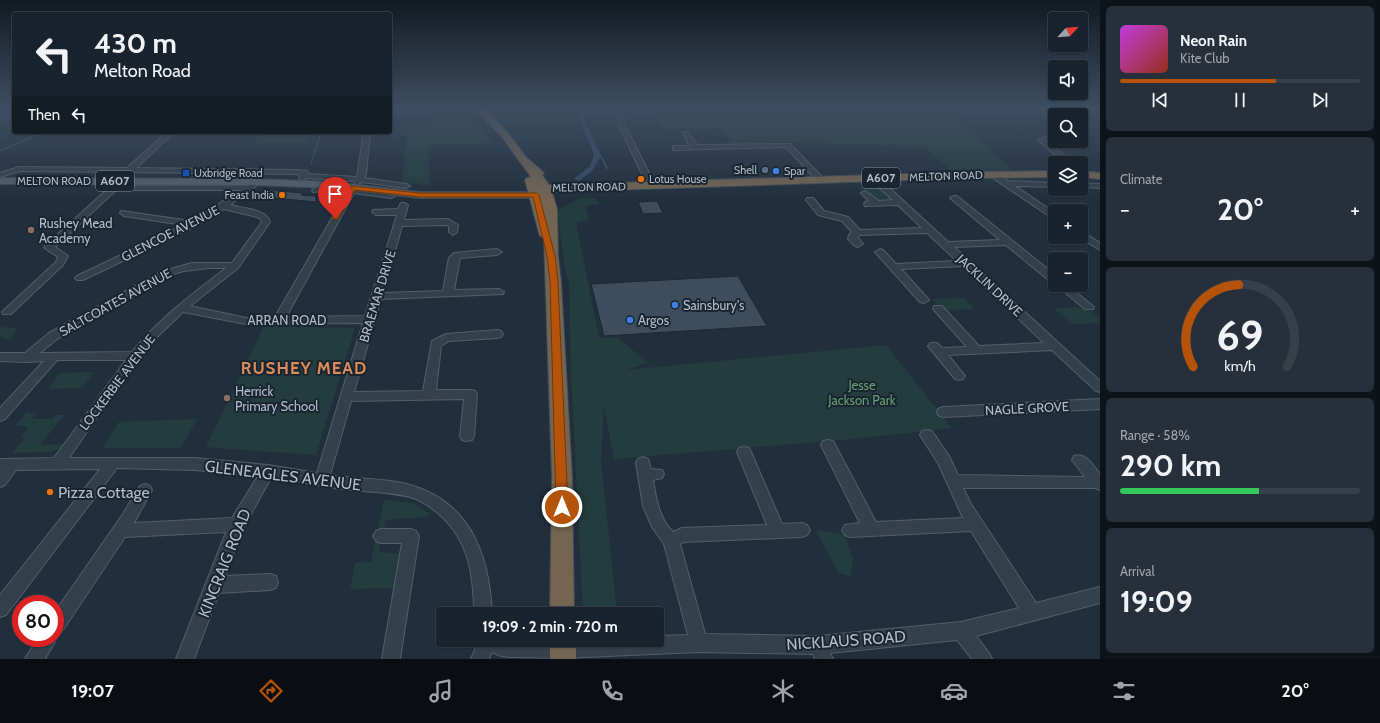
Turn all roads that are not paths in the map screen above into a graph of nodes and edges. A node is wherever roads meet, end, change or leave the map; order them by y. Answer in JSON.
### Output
{"nodes":[{"id":1,"x":165,"y":138,"type":"edge"},
{"id":2,"x":365,"y":138,"type":"edge"},
{"id":3,"x":507,"y":138,"type":"edge"},
{"id":4,"x":629,"y":138,"type":"edge"},
{"id":5,"x":689,"y":138,"type":"edge"},
{"id":6,"x":1048,"y":138,"type":"edge"},
{"id":7,"x":1048,"y":146,"type":"edge"},
{"id":8,"x":694,"y":147,"type":"junction"},
{"id":9,"x":676,"y":148,"type":"dead end"},
{"id":10,"x":1051,"y":148,"type":"edge"},
{"id":11,"x":1061,"y":156,"type":"edge"},
{"id":12,"x":526,"y":163,"type":"junction"},
{"id":13,"x":129,"y":170,"type":"junction"},
{"id":14,"x":1048,"y":175,"type":"edge"},
{"id":15,"x":34,"y":176,"type":"junction"},
{"id":16,"x":0,"y":177,"type":"edge"},
{"id":17,"x":189,"y":177,"type":"junction"},
{"id":18,"x":304,"y":177,"type":"junction"},
{"id":19,"x":1088,"y":178,"type":"edge"},
{"id":20,"x":999,"y":179,"type":"junction"},
{"id":21,"x":1048,"y":179,"type":"edge"},
{"id":22,"x":821,"y":180,"type":"junction"},
{"id":23,"x":877,"y":180,"type":"junction"},
{"id":24,"x":750,"y":181,"type":"junction"},
{"id":25,"x":23,"y":182,"type":"junction"},
{"id":26,"x":218,"y":182,"type":"junction"},
{"id":27,"x":676,"y":183,"type":"junction"},
{"id":28,"x":1048,"y":183,"type":"edge"},
{"id":29,"x":654,"y":184,"type":"junction"},
{"id":30,"x":781,"y":184,"type":"junction"},
{"id":31,"x":253,"y":185,"type":"junction"},
{"id":32,"x":355,"y":185,"type":"junction"},
{"id":33,"x":1100,"y":186,"type":"edge"},
{"id":34,"x":566,"y":187,"type":"junction"},
{"id":35,"x":707,"y":187,"type":"junction"},
{"id":36,"x":316,"y":190,"type":"dead end"},
{"id":37,"x":541,"y":191,"type":"junction"},
{"id":38,"x":586,"y":193,"type":"junction"},
{"id":39,"x":866,"y":193,"type":"dead end"},
{"id":40,"x":391,"y":196,"type":"dead end"},
{"id":41,"x":964,"y":198,"type":"dead end"},
{"id":42,"x":814,"y":202,"type":"dead end"},
{"id":43,"x":901,"y":202,"type":"junction"},
{"id":44,"x":224,"y":206,"type":"junction"},
{"id":45,"x":551,"y":209,"type":"junction"},
{"id":46,"x":376,"y":212,"type":"dead end"},
{"id":47,"x":1048,"y":212,"type":"edge"},
{"id":48,"x":124,"y":213,"type":"dead end"},
{"id":49,"x":398,"y":223,"type":"junction"},
{"id":50,"x":193,"y":224,"type":"junction"},
{"id":51,"x":931,"y":230,"type":"junction"},
{"id":52,"x":453,"y":232,"type":"dead end"},
{"id":53,"x":857,"y":232,"type":"junction"},
{"id":54,"x":1088,"y":239,"type":"edge"},
{"id":55,"x":1008,"y":242,"type":"junction"},
{"id":56,"x":858,"y":244,"type":"dead end"},
{"id":57,"x":947,"y":245,"type":"junction"},
{"id":58,"x":1100,"y":247,"type":"edge"},
{"id":59,"x":497,"y":252,"type":"dead end"},
{"id":60,"x":551,"y":256,"type":"junction"},
{"id":61,"x":880,"y":256,"type":"dead end"},
{"id":62,"x":967,"y":263,"type":"junction"},
{"id":63,"x":236,"y":266,"type":"junction"},
{"id":64,"x":894,"y":267,"type":"junction"},
{"id":65,"x":1048,"y":274,"type":"edge"},
{"id":66,"x":80,"y":278,"type":"dead end"},
{"id":67,"x":499,"y":292,"type":"dead end"},
{"id":68,"x":1066,"y":292,"type":"edge"},
{"id":69,"x":448,"y":294,"type":"junction"},
{"id":70,"x":377,"y":296,"type":"junction"},
{"id":71,"x":922,"y":296,"type":"dead end"},
{"id":72,"x":1089,"y":307,"type":"dead end"},
{"id":73,"x":181,"y":308,"type":"junction"},
{"id":74,"x":7,"y":312,"type":"dead end"},
{"id":75,"x":939,"y":312,"type":"dead end"},
{"id":76,"x":370,"y":319,"type":"junction"},
{"id":77,"x":278,"y":321,"type":"junction"},
{"id":78,"x":497,"y":334,"type":"dead end"},
{"id":79,"x":1055,"y":346,"type":"junction"},
{"id":80,"x":976,"y":350,"type":"junction"},
{"id":81,"x":134,"y":356,"type":"junction"},
{"id":82,"x":0,"y":357,"type":"edge"},
{"id":83,"x":26,"y":358,"type":"junction"},
{"id":84,"x":53,"y":358,"type":"junction"},
{"id":85,"x":959,"y":376,"type":"dead end"},
{"id":86,"x":1100,"y":388,"type":"edge"},
{"id":87,"x":430,"y":395,"type":"junction"},
{"id":88,"x":347,"y":397,"type":"junction"},
{"id":89,"x":1100,"y":404,"type":"edge"},
{"id":90,"x":952,"y":414,"type":"dead end"},
{"id":91,"x":3,"y":419,"type":"edge"},
{"id":92,"x":927,"y":435,"type":"dead end"},
{"id":93,"x":468,"y":436,"type":"dead end"},
{"id":94,"x":744,"y":452,"type":"dead end"},
{"id":95,"x":835,"y":453,"type":"dead end"},
{"id":96,"x":1079,"y":460,"type":"dead end"},
{"id":97,"x":58,"y":463,"type":"junction"},
{"id":98,"x":113,"y":463,"type":"junction"},
{"id":99,"x":6,"y":465,"type":"edge"},
{"id":100,"x":268,"y":471,"type":"junction"},
{"id":101,"x":648,"y":471,"type":"dead end"},
{"id":102,"x":322,"y":478,"type":"junction"},
{"id":103,"x":0,"y":480,"type":"edge"},
{"id":104,"x":953,"y":481,"type":"junction"},
{"id":105,"x":1099,"y":483,"type":"edge"},
{"id":106,"x":145,"y":490,"type":"dead end"},
{"id":107,"x":974,"y":524,"type":"junction"},
{"id":108,"x":236,"y":525,"type":"junction"},
{"id":109,"x":871,"y":528,"type":"junction"},
{"id":110,"x":120,"y":530,"type":"junction"},
{"id":111,"x":802,"y":530,"type":"dead end"},
{"id":112,"x":850,"y":530,"type":"dead end"},
{"id":113,"x":777,"y":531,"type":"junction"},
{"id":114,"x":381,"y":536,"type":"dead end"},
{"id":115,"x":671,"y":541,"type":"junction"},
{"id":116,"x":270,"y":582,"type":"dead end"},
{"id":117,"x":213,"y":585,"type":"junction"},
{"id":118,"x":1100,"y":596,"type":"edge"},
{"id":119,"x":483,"y":607,"type":"edge"},
{"id":120,"x":562,"y":607,"type":"edge"},
{"id":121,"x":0,"y":609,"type":"edge"},
{"id":122,"x":1032,"y":613,"type":"junction"},
{"id":123,"x":64,"y":614,"type":"edge"},
{"id":124,"x":961,"y":631,"type":"junction"},
{"id":125,"x":700,"y":643,"type":"junction"},
{"id":126,"x":42,"y":647,"type":"edge"},
{"id":127,"x":486,"y":647,"type":"edge"},
{"id":128,"x":501,"y":647,"type":"edge"},
{"id":129,"x":563,"y":649,"type":"edge"},
{"id":130,"x":821,"y":652,"type":"edge"},
{"id":131,"x":34,"y":659,"type":"edge"},
{"id":132,"x":185,"y":659,"type":"edge"},
{"id":133,"x":390,"y":659,"type":"edge"},
{"id":134,"x":480,"y":659,"type":"edge"},
{"id":135,"x":982,"y":659,"type":"edge"}],
"edges":[{"from":1,"to":13,"type":"street"},
{"from":2,"to":32,"type":"street"},
{"from":3,"to":12,"type":"highway"},
{"from":4,"to":29,"type":"street"},
{"from":5,"to":8,"type":"street"},
{"from":6,"to":7,"type":"street"},
{"from":8,"to":9,"type":"street"},
{"from":8,"to":22,"type":"street"},
{"from":10,"to":11,"type":"street"},
{"from":12,"to":34,"type":"highway"},
{"from":12,"to":37,"type":"highway"},
{"from":13,"to":16,"type":"street","name":"MELTON ROAD"},
{"from":13,"to":18,"type":"street","name":"MELTON ROAD"},
{"from":14,"to":20,"type":"highway","name":"MELTON ROAD","number":"A607"},
{"from":15,"to":16,"type":"main road","name":"MELTON ROAD","number":"A607"},
{"from":15,"to":17,"type":"main road","name":"MELTON ROAD","number":"A607"},
{"from":15,"to":25,"type":"main road"},
{"from":16,"to":25,"type":"main road","name":"MELTON ROAD","number":"A607"},
{"from":17,"to":18,"type":"main road","name":"MELTON ROAD","number":"A607"},
{"from":17,"to":26,"type":"main road"},
{"from":18,"to":32,"type":"main road","name":"MELTON ROAD","number":"A607"},
{"from":19,"to":33,"type":"street"},
{"from":20,"to":21,"type":"highway","name":"MELTON ROAD","number":"A607"},
{"from":20,"to":23,"type":"highway","name":"MELTON ROAD","number":"A607"},
{"from":20,"to":23,"type":"highway","name":"MELTON ROAD","number":"A607"},
{"from":20,"to":28,"type":"street"},
{"from":20,"to":47,"type":"street"},
{"from":22,"to":23,"type":"highway","name":"MELTON ROAD","number":"A607"},
{"from":22,"to":30,"type":"highway","name":"MELTON ROAD","number":"A607"},
{"from":23,"to":30,"type":"highway","name":"MELTON ROAD","number":"A607"},
{"from":23,"to":43,"type":"street","name":"JACKLIN DRIVE"},
{"from":24,"to":27,"type":"street"},
{"from":24,"to":30,"type":"highway","name":"MELTON ROAD"},
{"from":24,"to":35,"type":"highway","name":"MELTON ROAD","number":"A607"},
{"from":25,"to":26,"type":"main road","name":"MELTON ROAD","number":"A607"},
{"from":26,"to":31,"type":"main road","name":"MELTON ROAD","number":"A607"},
{"from":27,"to":29,"type":"highway","name":"MELTON ROAD","number":"A607"},
{"from":27,"to":35,"type":"highway","name":"MELTON ROAD"},
{"from":29,"to":34,"type":"highway","name":"MELTON ROAD","number":"A607"},
{"from":30,"to":35,"type":"highway","name":"MELTON ROAD","number":"A607"},
{"from":31,"to":32,"type":"main road","name":"MELTON ROAD","number":"A607"},
{"from":31,"to":44,"type":"street","name":"GLENCOE AVENUE"},
{"from":31,"to":74,"type":"street"},
{"from":32,"to":36,"type":"street"},
{"from":32,"to":37,"type":"main road","name":"MELTON ROAD","number":"A607"},
{"from":32,"to":40,"type":"street"},
{"from":32,"to":77,"type":"street"},
{"from":34,"to":37,"type":"highway","name":"MELTON ROAD","number":"A607"},
{"from":35,"to":38,"type":"highway","name":"MELTON ROAD","number":"A607"},
{"from":37,"to":38,"type":"highway","name":"MELTON ROAD","number":"A607"},
{"from":37,"to":45,"type":"highway"},
{"from":37,"to":60,"type":"highway"},
{"from":38,"to":45,"type":"highway","name":"MELTON ROAD","number":"A607"},
{"from":39,"to":43,"type":"street"},
{"from":41,"to":55,"type":"street"},
{"from":42,"to":53,"type":"street"},
{"from":43,"to":51,"type":"street","name":"JACKLIN DRIVE"},
{"from":44,"to":50,"type":"street","name":"GLENCOE AVENUE"},
{"from":44,"to":63,"type":"street","name":"LOCKERBIE AVENUE"},
{"from":45,"to":60,"type":"highway"},
{"from":46,"to":49,"type":"street","name":"BRAEMAR DRIVE"},
{"from":48,"to":50,"type":"street"},
{"from":49,"to":52,"type":"street"},
{"from":49,"to":70,"type":"street","name":"BRAEMAR DRIVE"},
{"from":50,"to":66,"type":"street","name":"GLENCOE AVENUE"},
{"from":51,"to":53,"type":"street"},
{"from":51,"to":57,"type":"street","name":"JACKLIN DRIVE"},
{"from":53,"to":56,"type":"street"},
{"from":54,"to":58,"type":"street"},
{"from":55,"to":57,"type":"street"},
{"from":55,"to":65,"type":"street"},
{"from":57,"to":62,"type":"street","name":"JACKLIN DRIVE"},
{"from":59,"to":69,"type":"street"},
{"from":60,"to":120,"type":"highway"},
{"from":61,"to":64,"type":"street"},
{"from":62,"to":64,"type":"street"},
{"from":62,"to":79,"type":"street","name":"JACKLIN DRIVE"},
{"from":63,"to":73,"type":"street","name":"LOCKERBIE AVENUE"},
{"from":63,"to":83,"type":"street","name":"SALTCOATES AVENUE"},
{"from":64,"to":71,"type":"street"},
{"from":67,"to":69,"type":"street"},
{"from":68,"to":72,"type":"street"},
{"from":69,"to":70,"type":"street"},
{"from":70,"to":76,"type":"street","name":"BRAEMAR DRIVE"},
{"from":73,"to":77,"type":"street","name":"ARRAN ROAD"},
{"from":73,"to":81,"type":"street","name":"LOCKERBIE AVENUE"},
{"from":75,"to":80,"type":"street"},
{"from":76,"to":77,"type":"street","name":"ARRAN ROAD"},
{"from":76,"to":88,"type":"street","name":"BRAEMAR DRIVE"},
{"from":78,"to":87,"type":"street"},
{"from":79,"to":80,"type":"street"},
{"from":79,"to":86,"type":"street","name":"JACKLIN DRIVE"},
{"from":80,"to":85,"type":"street"},
{"from":81,"to":84,"type":"street"},
{"from":81,"to":97,"type":"street","name":"LOCKERBIE AVENUE"},
{"from":82,"to":83,"type":"street"},
{"from":83,"to":84,"type":"street"},
{"from":84,"to":91,"type":"street"},
{"from":87,"to":88,"type":"street"},
{"from":87,"to":93,"type":"street"},
{"from":88,"to":102,"type":"street","name":"BRAEMAR DRIVE"},
{"from":89,"to":90,"type":"street","name":"NAGLE GROVE"},
{"from":92,"to":104,"type":"street"},
{"from":94,"to":113,"type":"street"},
{"from":95,"to":109,"type":"street"},
{"from":96,"to":105,"type":"street"},
{"from":97,"to":98,"type":"street","name":"GLENEAGLES AVENUE"},
{"from":97,"to":99,"type":"street","name":"GLENEAGLES AVENUE"},
{"from":98,"to":100,"type":"street","name":"GLENEAGLES AVENUE"},
{"from":98,"to":121,"type":"street"},
{"from":99,"to":103,"type":"street"},
{"from":100,"to":102,"type":"street","name":"GLENEAGLES AVENUE"},
{"from":100,"to":108,"type":"street","name":"KINCRAIG ROAD"},
{"from":101,"to":115,"type":"street"},
{"from":102,"to":119,"type":"street","name":"GLENEAGLES AVENUE"},
{"from":104,"to":105,"type":"street"},
{"from":104,"to":107,"type":"street"},
{"from":106,"to":110,"type":"street"},
{"from":107,"to":109,"type":"street"},
{"from":107,"to":122,"type":"street"},
{"from":108,"to":110,"type":"street"},
{"from":108,"to":117,"type":"street","name":"KINCRAIG ROAD"},
{"from":109,"to":112,"type":"street"},
{"from":110,"to":123,"type":"street"},
{"from":111,"to":113,"type":"street"},
{"from":113,"to":115,"type":"street"},
{"from":114,"to":133,"type":"street"},
{"from":115,"to":125,"type":"street"},
{"from":116,"to":117,"type":"street"},
{"from":117,"to":132,"type":"street","name":"KINCRAIG ROAD"},
{"from":118,"to":122,"type":"street","name":"NICKLAUS ROAD"},
{"from":122,"to":124,"type":"street","name":"NICKLAUS ROAD"},
{"from":124,"to":130,"type":"street","name":"NICKLAUS ROAD"},
{"from":124,"to":135,"type":"street"},
{"from":125,"to":129,"type":"street","name":"NICKLAUS ROAD"},
{"from":125,"to":130,"type":"street","name":"NICKLAUS ROAD"},
{"from":126,"to":131,"type":"street"},
{"from":127,"to":134,"type":"street"},
{"from":128,"to":129,"type":"street"}]}
